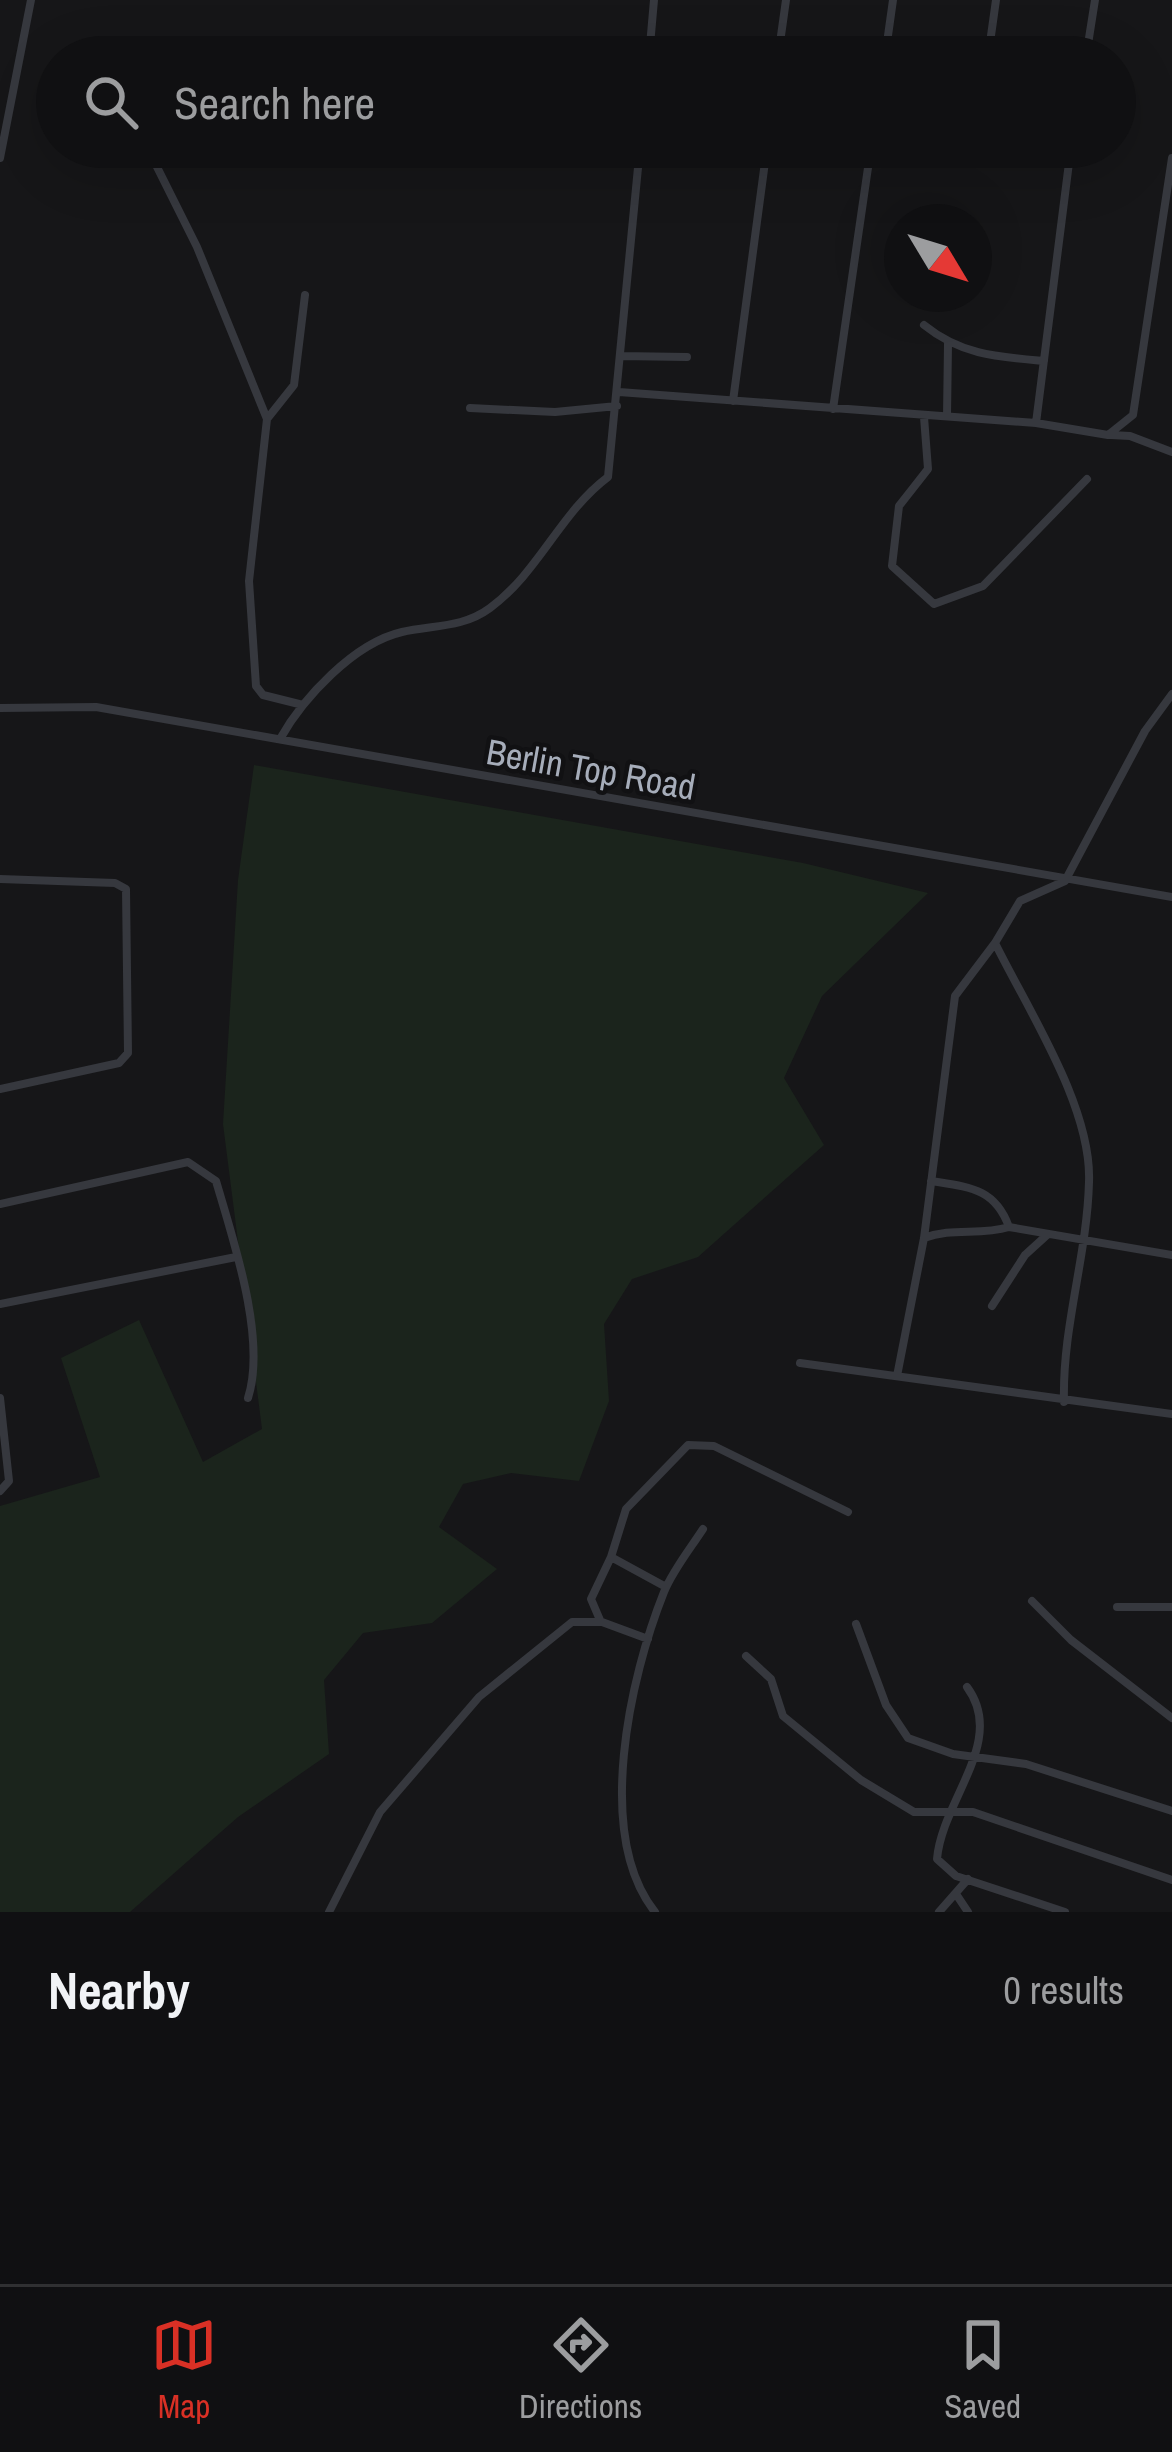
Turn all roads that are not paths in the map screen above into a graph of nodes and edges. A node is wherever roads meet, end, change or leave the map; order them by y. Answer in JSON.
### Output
{"nodes":[{"id":1,"x":31,"y":0,"type":"edge"},
{"id":2,"x":654,"y":0,"type":"edge"},
{"id":3,"x":786,"y":0,"type":"edge"},
{"id":4,"x":893,"y":0,"type":"edge"},
{"id":5,"x":996,"y":0,"type":"edge"},
{"id":6,"x":1095,"y":0,"type":"edge"},
{"id":7,"x":651,"y":36,"type":"edge"},
{"id":8,"x":781,"y":36,"type":"edge"},
{"id":9,"x":888,"y":36,"type":"edge"},
{"id":10,"x":991,"y":36,"type":"edge"},
{"id":11,"x":1089,"y":36,"type":"edge"},
{"id":12,"x":0,"y":158,"type":"edge"},
{"id":13,"x":1172,"y":158,"type":"edge"},
{"id":14,"x":158,"y":168,"type":"edge"},
{"id":15,"x":638,"y":168,"type":"edge"},
{"id":16,"x":763,"y":168,"type":"edge"},
{"id":17,"x":868,"y":168,"type":"edge"},
{"id":18,"x":1068,"y":168,"type":"edge"},
{"id":19,"x":305,"y":296,"type":"dead end"},
{"id":20,"x":924,"y":326,"type":"dead end"},
{"id":21,"x":948,"y":344,"type":"junction"},
{"id":22,"x":620,"y":356,"type":"junction"},
{"id":23,"x":687,"y":357,"type":"dead end"},
{"id":24,"x":1044,"y":361,"type":"junction"},
{"id":25,"x":619,"y":392,"type":"junction"},
{"id":26,"x":733,"y":401,"type":"junction"},
{"id":27,"x":617,"y":406,"type":"junction"},
{"id":28,"x":470,"y":408,"type":"dead end"},
{"id":29,"x":833,"y":409,"type":"junction"},
{"id":30,"x":946,"y":416,"type":"junction"},
{"id":31,"x":924,"y":417,"type":"junction"},
{"id":32,"x":267,"y":419,"type":"junction"},
{"id":33,"x":1036,"y":423,"type":"junction"},
{"id":34,"x":1108,"y":435,"type":"junction"},
{"id":35,"x":1172,"y":452,"type":"edge"},
{"id":36,"x":1087,"y":479,"type":"dead end"},
{"id":37,"x":1172,"y":694,"type":"edge"},
{"id":38,"x":299,"y":704,"type":"junction"},
{"id":39,"x":0,"y":708,"type":"edge"},
{"id":40,"x":280,"y":739,"type":"junction"},
{"id":41,"x":0,"y":879,"type":"edge"},
{"id":42,"x":1065,"y":881,"type":"junction"},
{"id":43,"x":1172,"y":897,"type":"edge"},
{"id":44,"x":995,"y":944,"type":"junction"},
{"id":45,"x":0,"y":1089,"type":"edge"},
{"id":46,"x":932,"y":1180,"type":"junction"},
{"id":47,"x":0,"y":1204,"type":"edge"},
{"id":48,"x":1009,"y":1227,"type":"junction"},
{"id":49,"x":1048,"y":1234,"type":"junction"},
{"id":50,"x":1083,"y":1237,"type":"junction"},
{"id":51,"x":924,"y":1238,"type":"junction"},
{"id":52,"x":1172,"y":1255,"type":"edge"},
{"id":53,"x":236,"y":1257,"type":"junction"},
{"id":54,"x":0,"y":1304,"type":"edge"},
{"id":55,"x":992,"y":1306,"type":"dead end"},
{"id":56,"x":800,"y":1363,"type":"dead end"},
{"id":57,"x":897,"y":1376,"type":"junction"},
{"id":58,"x":0,"y":1398,"type":"edge"},
{"id":59,"x":248,"y":1398,"type":"dead end"},
{"id":60,"x":1064,"y":1402,"type":"junction"},
{"id":61,"x":1172,"y":1414,"type":"edge"},
{"id":62,"x":0,"y":1491,"type":"edge"},
{"id":63,"x":848,"y":1512,"type":"dead end"},
{"id":64,"x":703,"y":1529,"type":"dead end"},
{"id":65,"x":611,"y":1557,"type":"junction"},
{"id":66,"x":666,"y":1587,"type":"junction"},
{"id":67,"x":1032,"y":1601,"type":"dead end"},
{"id":68,"x":1172,"y":1606,"type":"edge"},
{"id":69,"x":1117,"y":1607,"type":"dead end"},
{"id":70,"x":602,"y":1622,"type":"junction"},
{"id":71,"x":856,"y":1624,"type":"dead end"},
{"id":72,"x":648,"y":1639,"type":"junction"},
{"id":73,"x":746,"y":1656,"type":"dead end"},
{"id":74,"x":967,"y":1687,"type":"dead end"},
{"id":75,"x":1172,"y":1718,"type":"edge"},
{"id":76,"x":977,"y":1753,"type":"junction"},
{"id":77,"x":1172,"y":1811,"type":"edge"},
{"id":78,"x":951,"y":1812,"type":"junction"},
{"id":79,"x":968,"y":1879,"type":"junction"},
{"id":80,"x":1172,"y":1880,"type":"edge"},
{"id":81,"x":956,"y":1894,"type":"junction"},
{"id":82,"x":329,"y":1912,"type":"edge"},
{"id":83,"x":655,"y":1912,"type":"edge"},
{"id":84,"x":939,"y":1912,"type":"edge"},
{"id":85,"x":968,"y":1912,"type":"edge"},
{"id":86,"x":1065,"y":1912,"type":"edge"}],
"edges":[{"from":1,"to":12,"type":"street"},
{"from":2,"to":7,"type":"street"},
{"from":3,"to":8,"type":"street"},
{"from":4,"to":9,"type":"street"},
{"from":5,"to":10,"type":"street"},
{"from":6,"to":11,"type":"street"},
{"from":13,"to":34,"type":"street"},
{"from":14,"to":32,"type":"street"},
{"from":15,"to":22,"type":"street"},
{"from":16,"to":26,"type":"street"},
{"from":17,"to":29,"type":"street"},
{"from":18,"to":24,"type":"street"},
{"from":19,"to":32,"type":"street"},
{"from":20,"to":21,"type":"street"},
{"from":21,"to":24,"type":"street"},
{"from":21,"to":30,"type":"street"},
{"from":22,"to":23,"type":"street"},
{"from":22,"to":25,"type":"street"},
{"from":24,"to":33,"type":"street"},
{"from":25,"to":26,"type":"street"},
{"from":25,"to":27,"type":"street"},
{"from":26,"to":29,"type":"street"},
{"from":27,"to":28,"type":"street"},
{"from":27,"to":38,"type":"street"},
{"from":29,"to":31,"type":"street"},
{"from":30,"to":31,"type":"street"},
{"from":30,"to":33,"type":"street"},
{"from":31,"to":36,"type":"street"},
{"from":32,"to":38,"type":"street"},
{"from":33,"to":34,"type":"street"},
{"from":34,"to":35,"type":"street"},
{"from":37,"to":42,"type":"street"},
{"from":38,"to":40,"type":"street"},
{"from":39,"to":40,"type":"street","name":"Berlin Top Road"},
{"from":40,"to":42,"type":"street","name":"Berlin Top Road"},
{"from":41,"to":45,"type":"street"},
{"from":42,"to":43,"type":"street","name":"Berlin Top Road"},
{"from":42,"to":44,"type":"street"},
{"from":44,"to":46,"type":"street"},
{"from":44,"to":50,"type":"street"},
{"from":46,"to":48,"type":"street"},
{"from":46,"to":51,"type":"street"},
{"from":47,"to":53,"type":"street"},
{"from":48,"to":49,"type":"street"},
{"from":48,"to":51,"type":"street"},
{"from":49,"to":50,"type":"street"},
{"from":49,"to":55,"type":"street"},
{"from":50,"to":52,"type":"street"},
{"from":50,"to":60,"type":"street"},
{"from":51,"to":57,"type":"street"},
{"from":53,"to":54,"type":"street"},
{"from":53,"to":59,"type":"street"},
{"from":56,"to":57,"type":"street"},
{"from":57,"to":60,"type":"street"},
{"from":58,"to":62,"type":"street"},
{"from":60,"to":61,"type":"street"},
{"from":63,"to":65,"type":"street"},
{"from":64,"to":66,"type":"street"},
{"from":65,"to":66,"type":"street"},
{"from":65,"to":70,"type":"street"},
{"from":66,"to":72,"type":"street"},
{"from":67,"to":75,"type":"street"},
{"from":68,"to":69,"type":"street"},
{"from":70,"to":72,"type":"street"},
{"from":70,"to":82,"type":"street"},
{"from":71,"to":76,"type":"street"},
{"from":72,"to":83,"type":"street"},
{"from":73,"to":78,"type":"street"},
{"from":74,"to":76,"type":"street"},
{"from":76,"to":77,"type":"street"},
{"from":76,"to":78,"type":"street"},
{"from":78,"to":79,"type":"street"},
{"from":78,"to":80,"type":"street"},
{"from":79,"to":81,"type":"street"},
{"from":79,"to":86,"type":"street"},
{"from":81,"to":84,"type":"street"},
{"from":81,"to":85,"type":"street"}]}
